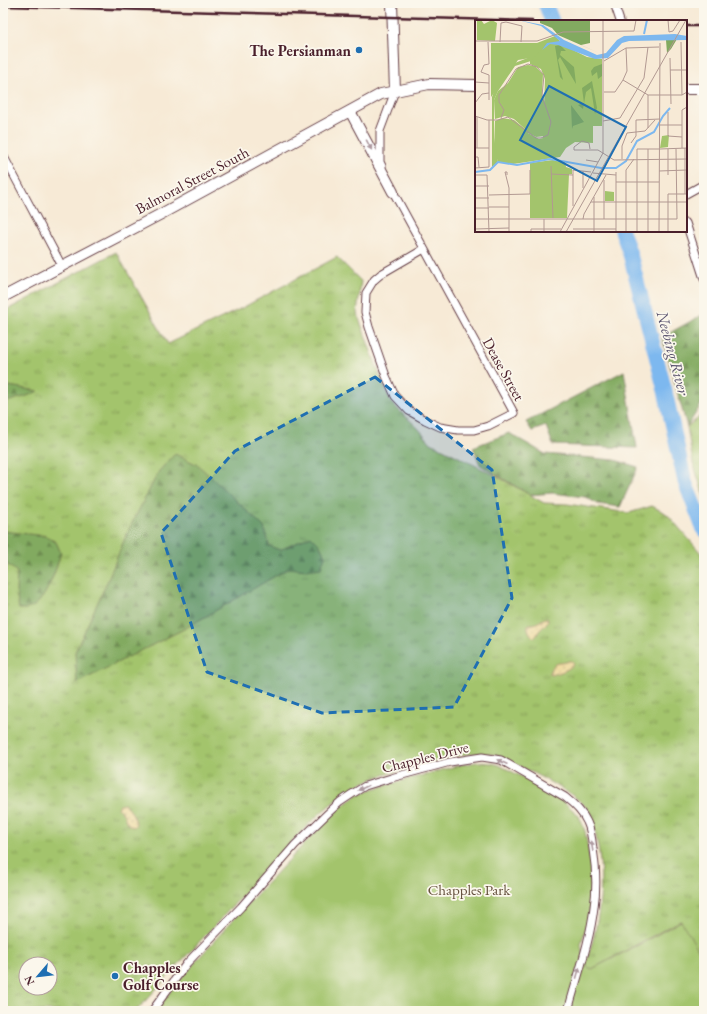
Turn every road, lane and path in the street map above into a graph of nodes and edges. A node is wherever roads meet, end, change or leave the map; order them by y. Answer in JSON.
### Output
{"nodes":[{"id":1,"x":392,"y":3,"type":"edge"},
{"id":2,"x":614,"y":3,"type":"edge"},
{"id":3,"x":620,"y":20,"type":"edge"},
{"id":4,"x":475,"y":85,"type":"edge"},
{"id":5,"x":687,"y":89,"type":"edge"},
{"id":6,"x":704,"y":89,"type":"edge"},
{"id":7,"x":395,"y":91,"type":"junction"},
{"id":8,"x":350,"y":111,"type":"junction"},
{"id":9,"x":3,"y":155,"type":"edge"},
{"id":10,"x":704,"y":184,"type":"edge"},
{"id":11,"x":393,"y":192,"type":"junction"},
{"id":12,"x":687,"y":193,"type":"edge"},
{"id":13,"x":687,"y":225,"type":"edge"},
{"id":14,"x":424,"y":249,"type":"junction"},
{"id":15,"x":62,"y":266,"type":"junction"},
{"id":16,"x":704,"y":279,"type":"edge"},
{"id":17,"x":3,"y":297,"type":"edge"},
{"id":18,"x":152,"y":1011,"type":"edge"},
{"id":19,"x":568,"y":1011,"type":"edge"}],
"edges":[{"from":1,"to":7,"type":"main road"},
{"from":2,"to":3,"type":"street"},
{"from":4,"to":7,"type":"main road","name":"Balmoral Street South"},
{"from":5,"to":6,"type":"main road"},
{"from":7,"to":8,"type":"main road","name":"Balmoral Street South"},
{"from":7,"to":11,"type":"street","name":"Dease Street"},
{"from":8,"to":11,"type":"main road","one_way":true},
{"from":8,"to":15,"type":"main road","name":"Balmoral Street South"},
{"from":9,"to":15,"type":"street"},
{"from":10,"to":12,"type":"street"},
{"from":11,"to":14,"type":"street","name":"Dease Street"},
{"from":13,"to":16,"type":"street"},
{"from":14,"to":14,"type":"street","name":"Dease Street"},
{"from":15,"to":17,"type":"main road","name":"Balmoral Street South"},
{"from":19,"to":18,"type":"street","name":"Chapples Drive","one_way":true}]}
